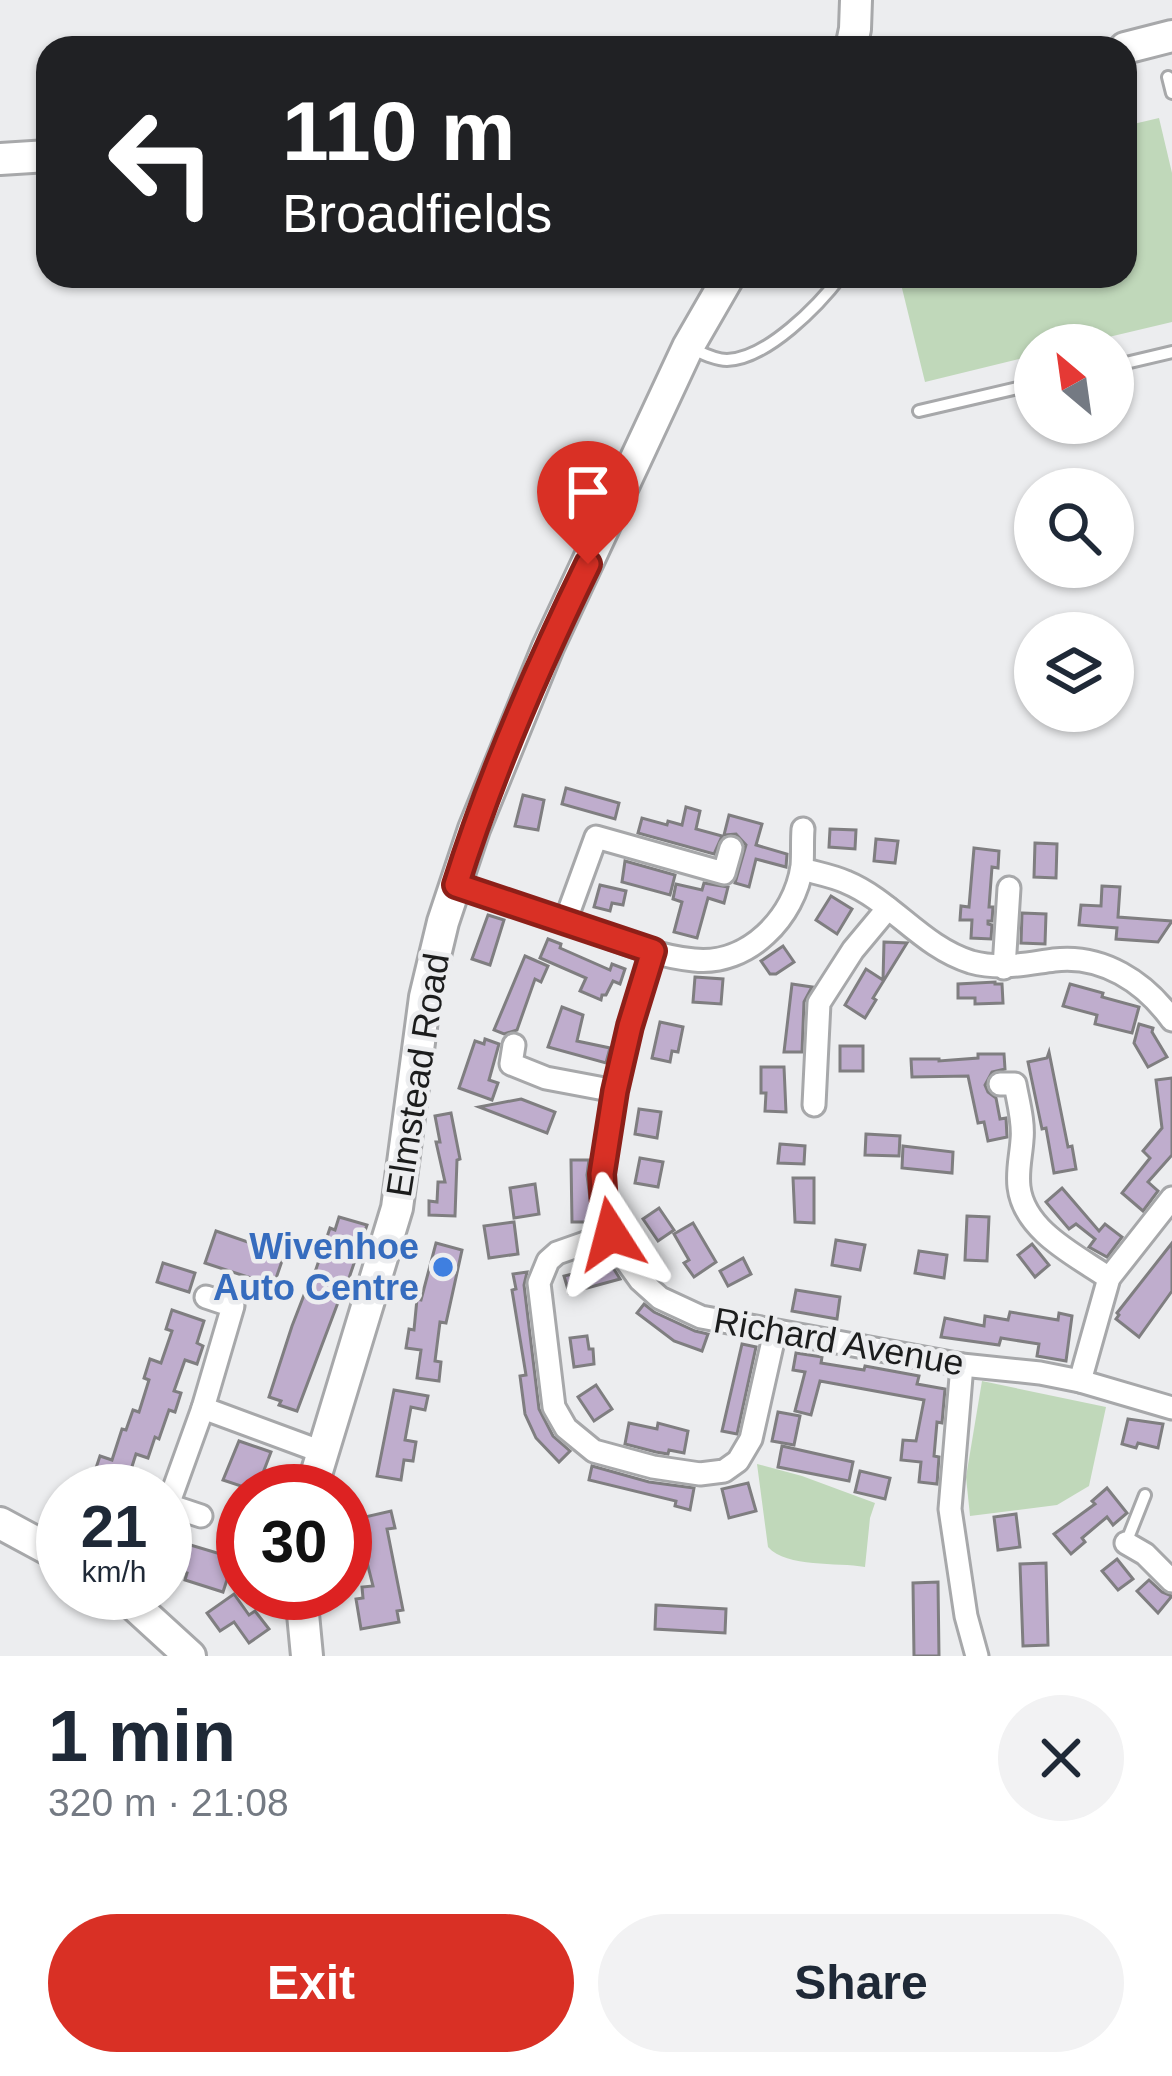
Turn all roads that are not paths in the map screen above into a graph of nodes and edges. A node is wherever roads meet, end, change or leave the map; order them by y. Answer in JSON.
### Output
{"nodes":[{"id":1,"x":856,"y":0,"type":"edge"},
{"id":2,"x":854,"y":36,"type":"edge"},
{"id":3,"x":1172,"y":36,"type":"edge"},
{"id":4,"x":1137,"y":45,"type":"edge"},
{"id":5,"x":1168,"y":77,"type":"dead end"},
{"id":6,"x":1172,"y":93,"type":"edge"},
{"id":7,"x":36,"y":157,"type":"edge"},
{"id":8,"x":0,"y":159,"type":"edge"},
{"id":9,"x":722,"y":288,"type":"edge"},
{"id":10,"x":833,"y":288,"type":"edge"},
{"id":11,"x":688,"y":347,"type":"junction"},
{"id":12,"x":1172,"y":352,"type":"edge"},
{"id":13,"x":1134,"y":360,"type":"edge"},
{"id":14,"x":1014,"y":389,"type":"edge"},
{"id":15,"x":919,"y":411,"type":"dead end"},
{"id":16,"x":803,"y":830,"type":"dead end"},
{"id":17,"x":731,"y":848,"type":"dead end"},
{"id":18,"x":802,"y":869,"type":"junction"},
{"id":19,"x":456,"y":885,"type":"junction"},
{"id":20,"x":1009,"y":888,"type":"dead end"},
{"id":21,"x":888,"y":908,"type":"junction"},
{"id":22,"x":566,"y":922,"type":"junction"},
{"id":23,"x":653,"y":951,"type":"junction"},
{"id":24,"x":1004,"y":968,"type":"junction"},
{"id":25,"x":1172,"y":1020,"type":"edge"},
{"id":26,"x":514,"y":1045,"type":"dead end"},
{"id":27,"x":1000,"y":1084,"type":"dead end"},
{"id":28,"x":615,"y":1091,"type":"junction"},
{"id":29,"x":814,"y":1106,"type":"dead end"},
{"id":30,"x":1172,"y":1198,"type":"edge"},
{"id":31,"x":611,"y":1234,"type":"junction"},
{"id":32,"x":1109,"y":1278,"type":"junction"},
{"id":33,"x":206,"y":1297,"type":"dead end"},
{"id":34,"x":775,"y":1332,"type":"junction"},
{"id":35,"x":962,"y":1365,"type":"junction"},
{"id":36,"x":1080,"y":1381,"type":"junction"},
{"id":37,"x":203,"y":1408,"type":"junction"},
{"id":38,"x":1172,"y":1408,"type":"edge"},
{"id":39,"x":322,"y":1452,"type":"junction"},
{"id":40,"x":181,"y":1464,"type":"edge"},
{"id":41,"x":319,"y":1464,"type":"edge"},
{"id":42,"x":1145,"y":1495,"type":"dead end"},
{"id":43,"x":192,"y":1513,"type":"edge"},
{"id":44,"x":201,"y":1516,"type":"dead end"},
{"id":45,"x":0,"y":1523,"type":"edge"},
{"id":46,"x":36,"y":1542,"type":"edge"},
{"id":47,"x":1126,"y":1543,"type":"joint"},
{"id":48,"x":1172,"y":1581,"type":"edge"},
{"id":49,"x":151,"y":1620,"type":"edge"},
{"id":50,"x":304,"y":1620,"type":"edge"},
{"id":51,"x":190,"y":1656,"type":"edge"},
{"id":52,"x":307,"y":1656,"type":"edge"},
{"id":53,"x":977,"y":1656,"type":"edge"}],
"edges":[{"from":1,"to":2,"type":"street"},
{"from":3,"to":4,"type":"street"},
{"from":5,"to":6,"type":"lane"},
{"from":7,"to":8,"type":"street"},
{"from":9,"to":11,"type":"street","name":"Elmstead Road"},
{"from":10,"to":11,"type":"lane"},
{"from":11,"to":19,"type":"street","name":"Elmstead Road"},
{"from":12,"to":13,"type":"lane"},
{"from":14,"to":15,"type":"lane"},
{"from":16,"to":18,"type":"street"},
{"from":17,"to":22,"type":"street"},
{"from":18,"to":21,"type":"street"},
{"from":18,"to":23,"type":"street"},
{"from":19,"to":22,"type":"street"},
{"from":19,"to":39,"type":"street","name":"Elmstead Road"},
{"from":20,"to":24,"type":"street"},
{"from":21,"to":24,"type":"street"},
{"from":21,"to":29,"type":"street"},
{"from":22,"to":23,"type":"street"},
{"from":23,"to":28,"type":"street","name":"Richard Avenue"},
{"from":24,"to":25,"type":"street"},
{"from":26,"to":28,"type":"street"},
{"from":27,"to":32,"type":"street"},
{"from":28,"to":31,"type":"street","name":"Richard Avenue"},
{"from":30,"to":32,"type":"street"},
{"from":31,"to":34,"type":"street","name":"Richard Avenue"},
{"from":31,"to":34,"type":"street"},
{"from":32,"to":36,"type":"street"},
{"from":33,"to":37,"type":"street"},
{"from":34,"to":35,"type":"street","name":"Richard Avenue"},
{"from":35,"to":36,"type":"street","name":"Richard Avenue"},
{"from":35,"to":53,"type":"street"},
{"from":36,"to":38,"type":"street","name":"Richard Avenue"},
{"from":37,"to":39,"type":"street"},
{"from":37,"to":40,"type":"street"},
{"from":39,"to":41,"type":"street","name":"Elmstead Road"},
{"from":42,"to":47,"type":"lane"},
{"from":43,"to":44,"type":"street"},
{"from":45,"to":46,"type":"street"},
{"from":47,"to":48,"type":"street"},
{"from":49,"to":51,"type":"street"},
{"from":50,"to":52,"type":"street"}]}
